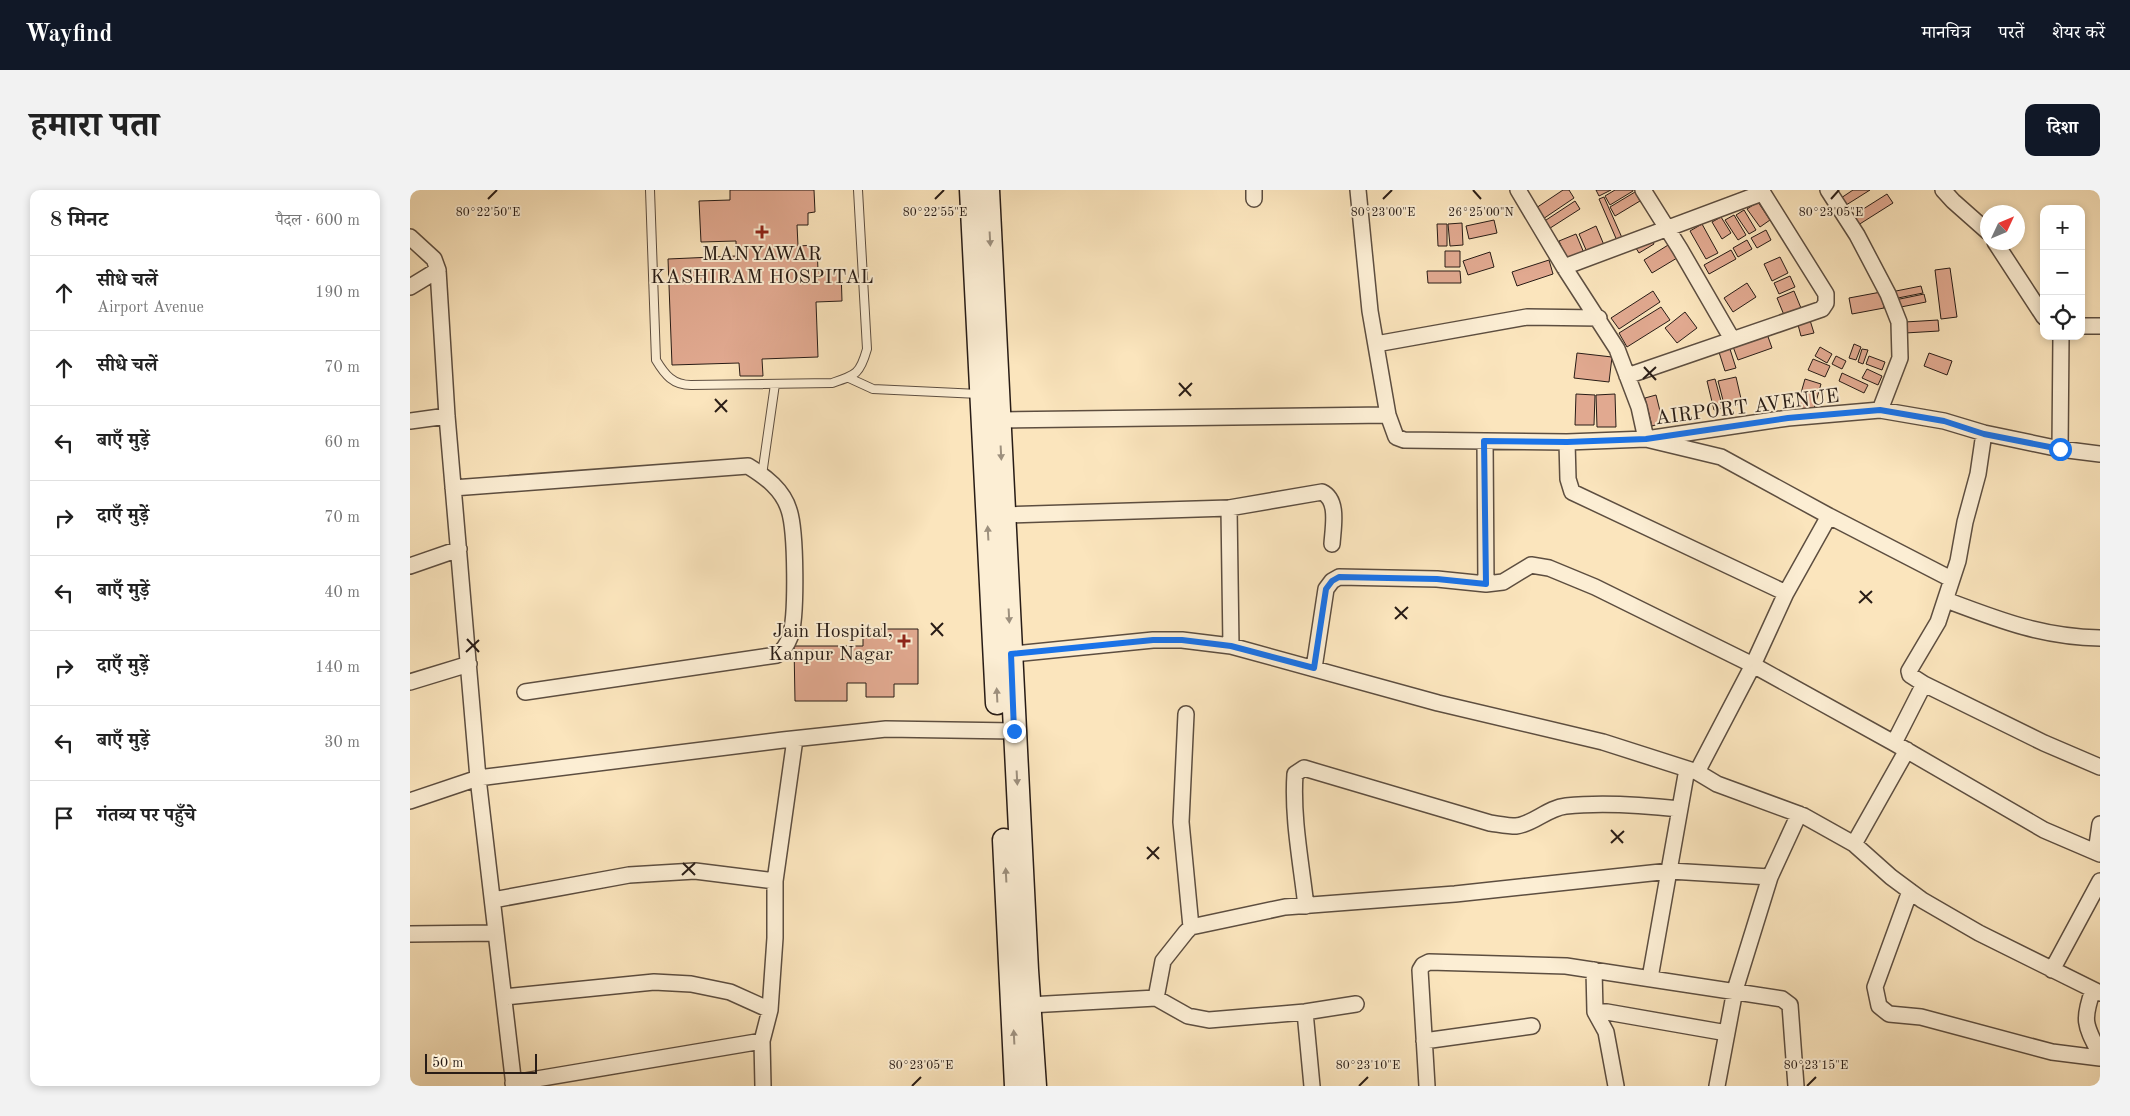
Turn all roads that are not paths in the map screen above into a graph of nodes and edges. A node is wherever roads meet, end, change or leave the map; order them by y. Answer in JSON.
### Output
{"nodes":[{"id":1,"x":650,"y":190,"type":"edge"},
{"id":2,"x":858,"y":190,"type":"edge"},
{"id":3,"x":971,"y":190,"type":"edge"},
{"id":4,"x":988,"y":190,"type":"edge"},
{"id":5,"x":1358,"y":190,"type":"edge"},
{"id":6,"x":1518,"y":190,"type":"edge"},
{"id":7,"x":1643,"y":190,"type":"edge"},
{"id":8,"x":1828,"y":190,"type":"edge"},
{"id":9,"x":1943,"y":190,"type":"edge"},
{"id":10,"x":1762,"y":191,"type":"edge"},
{"id":11,"x":1980,"y":225,"type":"edge"},
{"id":12,"x":1667,"y":229,"type":"junction"},
{"id":13,"x":410,"y":237,"type":"edge"},
{"id":14,"x":2000,"y":250,"type":"edge"},
{"id":15,"x":1564,"y":267,"type":"junction"},
{"id":16,"x":438,"y":270,"type":"junction"},
{"id":17,"x":410,"y":287,"type":"edge"},
{"id":18,"x":2040,"y":312,"type":"edge"},
{"id":19,"x":1599,"y":318,"type":"junction"},
{"id":20,"x":2085,"y":326,"type":"edge"},
{"id":21,"x":2100,"y":326,"type":"edge"},
{"id":22,"x":1732,"y":339,"type":"junction"},
{"id":23,"x":2061,"y":340,"type":"edge"},
{"id":24,"x":1376,"y":344,"type":"junction"},
{"id":25,"x":1627,"y":376,"type":"junction"},
{"id":26,"x":849,"y":378,"type":"junction"},
{"id":27,"x":774,"y":384,"type":"junction"},
{"id":28,"x":981,"y":394,"type":"junction"},
{"id":29,"x":1880,"y":410,"type":"junction"},
{"id":30,"x":1388,"y":415,"type":"junction"},
{"id":31,"x":447,"y":416,"type":"junction"},
{"id":32,"x":999,"y":420,"type":"junction"},
{"id":33,"x":410,"y":421,"type":"edge"},
{"id":34,"x":1984,"y":434,"type":"junction"},
{"id":35,"x":1646,"y":439,"type":"junction"},
{"id":36,"x":1484,"y":441,"type":"junction"},
{"id":37,"x":1567,"y":442,"type":"junction"},
{"id":38,"x":2060,"y":449,"type":"junction"},
{"id":39,"x":2100,"y":454,"type":"edge"},
{"id":40,"x":762,"y":475,"type":"junction"},
{"id":41,"x":453,"y":488,"type":"junction"},
{"id":42,"x":1229,"y":508,"type":"junction"},
{"id":43,"x":1004,"y":515,"type":"junction"},
{"id":44,"x":1829,"y":516,"type":"junction"},
{"id":45,"x":1332,"y":544,"type":"dead end"},
{"id":46,"x":459,"y":549,"type":"junction"},
{"id":47,"x":410,"y":566,"type":"edge"},
{"id":48,"x":1951,"y":579,"type":"junction"},
{"id":49,"x":1486,"y":584,"type":"junction"},
{"id":50,"x":1786,"y":593,"type":"junction"},
{"id":51,"x":1946,"y":600,"type":"junction"},
{"id":52,"x":2100,"y":638,"type":"edge"},
{"id":53,"x":1231,"y":646,"type":"junction"},
{"id":54,"x":1003,"y":655,"type":"junction"},
{"id":55,"x":469,"y":664,"type":"junction"},
{"id":56,"x":1753,"y":665,"type":"junction"},
{"id":57,"x":1314,"y":668,"type":"junction"},
{"id":58,"x":410,"y":682,"type":"edge"},
{"id":59,"x":1924,"y":684,"type":"junction"},
{"id":60,"x":524,"y":692,"type":"dead end"},
{"id":61,"x":1186,"y":714,"type":"dead end"},
{"id":62,"x":1006,"y":731,"type":"junction"},
{"id":63,"x":795,"y":739,"type":"junction"},
{"id":64,"x":1900,"y":746,"type":"junction"},
{"id":65,"x":2100,"y":767,"type":"edge"},
{"id":66,"x":1692,"y":771,"type":"junction"},
{"id":67,"x":478,"y":778,"type":"junction"},
{"id":68,"x":410,"y":801,"type":"edge"},
{"id":69,"x":1680,"y":809,"type":"junction"},
{"id":70,"x":1799,"y":814,"type":"junction"},
{"id":71,"x":2100,"y":824,"type":"edge"},
{"id":72,"x":1854,"y":844,"type":"junction"},
{"id":73,"x":2098,"y":853,"type":"edge"},
{"id":74,"x":1670,"y":871,"type":"junction"},
{"id":75,"x":1770,"y":877,"type":"junction"},
{"id":76,"x":775,"y":881,"type":"junction"},
{"id":77,"x":2100,"y":881,"type":"edge"},
{"id":78,"x":1910,"y":891,"type":"junction"},
{"id":79,"x":492,"y":900,"type":"junction"},
{"id":80,"x":1306,"y":906,"type":"junction"},
{"id":81,"x":1191,"y":927,"type":"junction"},
{"id":82,"x":496,"y":933,"type":"junction"},
{"id":83,"x":410,"y":934,"type":"edge"},
{"id":84,"x":1594,"y":970,"type":"junction"},
{"id":85,"x":2052,"y":970,"type":"junction"},
{"id":86,"x":1650,"y":978,"type":"junction"},
{"id":87,"x":1735,"y":990,"type":"junction"},
{"id":88,"x":2096,"y":991,"type":"edge"},
{"id":89,"x":504,"y":997,"type":"junction"},
{"id":90,"x":1156,"y":998,"type":"junction"},
{"id":91,"x":1356,"y":1004,"type":"dead end"},
{"id":92,"x":1029,"y":1005,"type":"junction"},
{"id":93,"x":770,"y":1010,"type":"junction"},
{"id":94,"x":1305,"y":1012,"type":"junction"},
{"id":95,"x":1595,"y":1012,"type":"junction"},
{"id":96,"x":1532,"y":1026,"type":"dead end"},
{"id":97,"x":1727,"y":1033,"type":"junction"},
{"id":98,"x":762,"y":1041,"type":"junction"},
{"id":99,"x":1424,"y":1041,"type":"junction"},
{"id":100,"x":2100,"y":1054,"type":"edge"},
{"id":101,"x":2100,"y":1058,"type":"edge"},
{"id":102,"x":513,"y":1084,"type":"edge"},
{"id":103,"x":763,"y":1086,"type":"edge"},
{"id":104,"x":1016,"y":1086,"type":"edge"},
{"id":105,"x":1035,"y":1086,"type":"edge"},
{"id":106,"x":1312,"y":1086,"type":"edge"},
{"id":107,"x":1427,"y":1086,"type":"edge"},
{"id":108,"x":1433,"y":1086,"type":"edge"},
{"id":109,"x":1616,"y":1086,"type":"edge"},
{"id":110,"x":1716,"y":1086,"type":"edge"},
{"id":111,"x":1796,"y":1086,"type":"edge"}],
"edges":[{"from":1,"to":27,"type":"lane"},
{"from":2,"to":26,"type":"lane"},
{"from":3,"to":28,"type":"main road"},
{"from":4,"to":32,"type":"main road","one_way":true},
{"from":5,"to":24,"type":"street"},
{"from":6,"to":15,"type":"street","name":"AIRPORT AVENUE"},
{"from":7,"to":12,"type":"street"},
{"from":8,"to":29,"type":"street"},
{"from":9,"to":11,"type":"street"},
{"from":10,"to":12,"type":"street"},
{"from":10,"to":22,"type":"street"},
{"from":12,"to":15,"type":"street"},
{"from":12,"to":22,"type":"street"},
{"from":13,"to":16,"type":"street"},
{"from":14,"to":18,"type":"street"},
{"from":15,"to":19,"type":"street","name":"AIRPORT AVENUE"},
{"from":16,"to":17,"type":"street"},
{"from":16,"to":31,"type":"street"},
{"from":19,"to":24,"type":"street"},
{"from":19,"to":25,"type":"street","name":"AIRPORT AVENUE"},
{"from":20,"to":21,"type":"street"},
{"from":22,"to":25,"type":"street"},
{"from":23,"to":38,"type":"street"},
{"from":24,"to":30,"type":"street"},
{"from":25,"to":35,"type":"street","name":"AIRPORT AVENUE"},
{"from":26,"to":27,"type":"lane"},
{"from":26,"to":28,"type":"lane"},
{"from":27,"to":40,"type":"lane"},
{"from":54,"to":28,"type":"main road","one_way":true},
{"from":29,"to":34,"type":"street","name":"AIRPORT AVENUE"},
{"from":29,"to":35,"type":"street","name":"AIRPORT AVENUE"},
{"from":30,"to":32,"type":"street"},
{"from":30,"to":36,"type":"street"},
{"from":31,"to":33,"type":"street"},
{"from":31,"to":41,"type":"street"},
{"from":32,"to":43,"type":"main road","one_way":true},
{"from":34,"to":38,"type":"street","name":"AIRPORT AVENUE"},
{"from":34,"to":48,"type":"street"},
{"from":35,"to":37,"type":"street"},
{"from":35,"to":44,"type":"street"},
{"from":36,"to":37,"type":"street"},
{"from":36,"to":49,"type":"street"},
{"from":37,"to":50,"type":"street"},
{"from":38,"to":39,"type":"street","name":"AIRPORT AVENUE"},
{"from":40,"to":41,"type":"street"},
{"from":40,"to":60,"type":"street"},
{"from":41,"to":46,"type":"street"},
{"from":42,"to":43,"type":"street"},
{"from":42,"to":45,"type":"street"},
{"from":42,"to":53,"type":"street"},
{"from":43,"to":54,"type":"main road","one_way":true},
{"from":44,"to":48,"type":"street"},
{"from":44,"to":50,"type":"street"},
{"from":46,"to":47,"type":"street"},
{"from":46,"to":55,"type":"street"},
{"from":48,"to":51,"type":"street"},
{"from":49,"to":56,"type":"street"},
{"from":49,"to":57,"type":"street"},
{"from":50,"to":56,"type":"street"},
{"from":51,"to":52,"type":"street"},
{"from":51,"to":59,"type":"street"},
{"from":53,"to":54,"type":"street"},
{"from":53,"to":57,"type":"street"},
{"from":54,"to":62,"type":"main road"},
{"from":55,"to":58,"type":"street"},
{"from":55,"to":67,"type":"street"},
{"from":56,"to":64,"type":"street"},
{"from":56,"to":66,"type":"street"},
{"from":57,"to":66,"type":"street"},
{"from":59,"to":64,"type":"street"},
{"from":59,"to":65,"type":"street"},
{"from":61,"to":81,"type":"street"},
{"from":62,"to":63,"type":"street"},
{"from":62,"to":92,"type":"main road","one_way":true},
{"from":104,"to":62,"type":"main road","one_way":true},
{"from":63,"to":67,"type":"street"},
{"from":63,"to":76,"type":"street"},
{"from":64,"to":72,"type":"street"},
{"from":64,"to":73,"type":"street"},
{"from":66,"to":69,"type":"street"},
{"from":66,"to":70,"type":"street"},
{"from":67,"to":68,"type":"street"},
{"from":67,"to":79,"type":"street"},
{"from":69,"to":74,"type":"street"},
{"from":69,"to":80,"type":"street"},
{"from":70,"to":72,"type":"street"},
{"from":70,"to":75,"type":"street"},
{"from":71,"to":73,"type":"street"},
{"from":72,"to":78,"type":"street"},
{"from":74,"to":75,"type":"street"},
{"from":74,"to":80,"type":"street"},
{"from":74,"to":86,"type":"street"},
{"from":75,"to":87,"type":"street"},
{"from":76,"to":79,"type":"street"},
{"from":76,"to":93,"type":"street"},
{"from":77,"to":85,"type":"street"},
{"from":78,"to":85,"type":"street"},
{"from":78,"to":101,"type":"street"},
{"from":79,"to":82,"type":"street"},
{"from":80,"to":81,"type":"street"},
{"from":81,"to":90,"type":"street"},
{"from":82,"to":83,"type":"street"},
{"from":82,"to":89,"type":"street"},
{"from":84,"to":86,"type":"street"},
{"from":84,"to":95,"type":"street"},
{"from":84,"to":99,"type":"street"},
{"from":85,"to":88,"type":"street"},
{"from":86,"to":87,"type":"street"},
{"from":87,"to":97,"type":"street"},
{"from":87,"to":111,"type":"street"},
{"from":88,"to":100,"type":"street"},
{"from":89,"to":93,"type":"street"},
{"from":89,"to":102,"type":"street"},
{"from":90,"to":92,"type":"street"},
{"from":90,"to":94,"type":"street"},
{"from":91,"to":94,"type":"street"},
{"from":92,"to":105,"type":"main road"},
{"from":93,"to":98,"type":"street"},
{"from":94,"to":106,"type":"street"},
{"from":95,"to":97,"type":"street"},
{"from":95,"to":109,"type":"street"},
{"from":96,"to":99,"type":"street"},
{"from":97,"to":110,"type":"street"},
{"from":98,"to":102,"type":"street"},
{"from":98,"to":103,"type":"street"},
{"from":99,"to":107,"type":"street"},
{"from":107,"to":108,"type":"street"}]}
